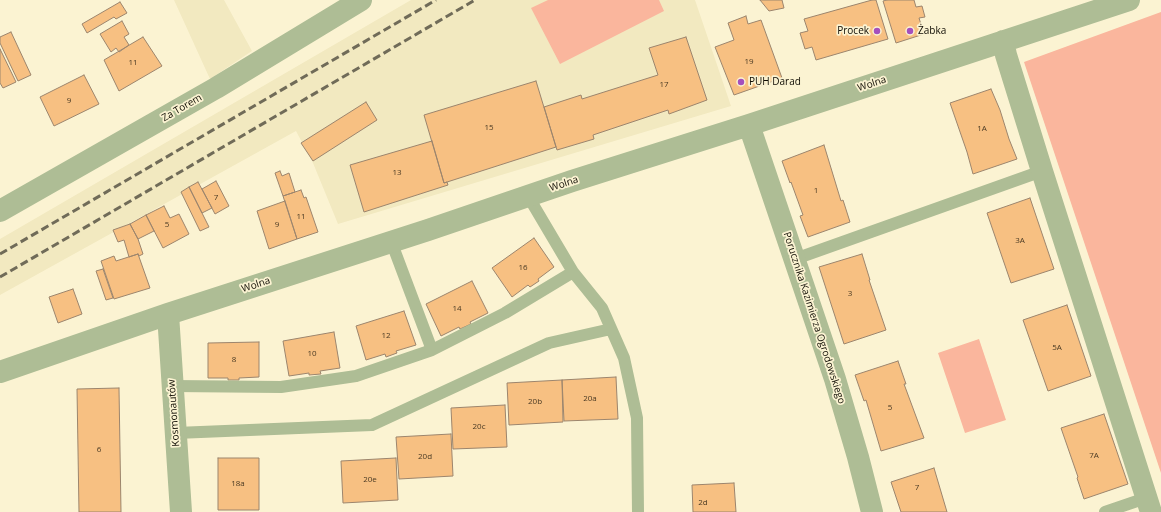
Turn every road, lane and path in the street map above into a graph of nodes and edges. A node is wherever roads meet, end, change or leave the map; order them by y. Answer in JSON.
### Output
{"nodes":[{"id":1,"x":361,"y":0,"type":"edge"},
{"id":2,"x":1129,"y":0,"type":"edge"},
{"id":3,"x":1003,"y":41,"type":"junction"},
{"id":4,"x":750,"y":125,"type":"junction"},
{"id":5,"x":1042,"y":171,"type":"junction"},
{"id":6,"x":528,"y":196,"type":"junction"},
{"id":7,"x":0,"y":211,"type":"edge"},
{"id":8,"x":391,"y":241,"type":"junction"},
{"id":9,"x":795,"y":259,"type":"junction"},
{"id":10,"x":573,"y":272,"type":"junction"},
{"id":11,"x":168,"y":314,"type":"junction"},
{"id":12,"x":611,"y":329,"type":"junction"},
{"id":13,"x":432,"y":350,"type":"junction"},
{"id":14,"x":0,"y":372,"type":"edge"},
{"id":15,"x":172,"y":386,"type":"junction"},
{"id":16,"x":176,"y":432,"type":"junction"},
{"id":17,"x":1149,"y":505,"type":"edge"},
{"id":18,"x":181,"y":512,"type":"edge"},
{"id":19,"x":638,"y":512,"type":"edge"},
{"id":20,"x":872,"y":512,"type":"edge"},
{"id":21,"x":1106,"y":512,"type":"edge"}],
"edges":[{"from":1,"to":7,"type":"street","name":"Za Torem"},
{"from":2,"to":3,"type":"street","name":"Wolna"},
{"from":3,"to":4,"type":"street","name":"Wolna"},
{"from":3,"to":5,"type":"street"},
{"from":4,"to":6,"type":"street","name":"Wolna"},
{"from":4,"to":9,"type":"street","name":"Porucznika Kazimierza Ogrodowskiego"},
{"from":5,"to":9,"type":"lane"},
{"from":5,"to":17,"type":"street"},
{"from":6,"to":8,"type":"street","name":"Wolna"},
{"from":6,"to":10,"type":"lane"},
{"from":8,"to":11,"type":"street","name":"Wolna"},
{"from":8,"to":13,"type":"lane"},
{"from":9,"to":20,"type":"street","name":"Porucznika Kazimierza Ogrodowskiego"},
{"from":10,"to":12,"type":"lane"},
{"from":10,"to":13,"type":"lane"},
{"from":11,"to":14,"type":"street","name":"Wolna"},
{"from":11,"to":15,"type":"street","name":"Kosmonautów"},
{"from":12,"to":16,"type":"lane"},
{"from":12,"to":19,"type":"lane"},
{"from":13,"to":15,"type":"lane"},
{"from":15,"to":16,"type":"street","name":"Kosmonautów"},
{"from":16,"to":18,"type":"street","name":"Kosmonautów"},
{"from":17,"to":21,"type":"lane"}]}
